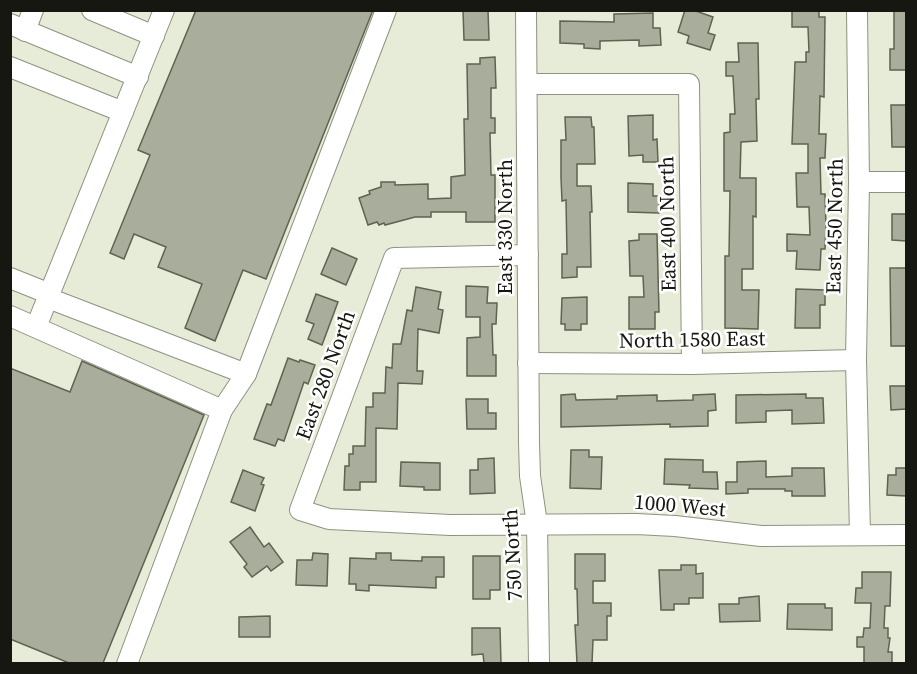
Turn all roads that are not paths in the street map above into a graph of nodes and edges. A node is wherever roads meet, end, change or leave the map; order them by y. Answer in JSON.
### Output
{"nodes":[{"id":1,"x":33,"y":10,"type":"edge"},
{"id":2,"x":92,"y":10,"type":"edge"},
{"id":3,"x":164,"y":10,"type":"edge"},
{"id":4,"x":386,"y":10,"type":"edge"},
{"id":5,"x":526,"y":10,"type":"edge"},
{"id":6,"x":857,"y":10,"type":"edge"},
{"id":7,"x":18,"y":28,"type":"edge"},
{"id":8,"x":154,"y":36,"type":"junction"},
{"id":9,"x":10,"y":67,"type":"edge"},
{"id":10,"x":138,"y":77,"type":"junction"},
{"id":11,"x":527,"y":84,"type":"junction"},
{"id":12,"x":123,"y":112,"type":"junction"},
{"id":13,"x":906,"y":182,"type":"edge"},
{"id":14,"x":859,"y":183,"type":"junction"},
{"id":15,"x":528,"y":255,"type":"junction"},
{"id":16,"x":10,"y":278,"type":"edge"},
{"id":17,"x":49,"y":296,"type":"junction"},
{"id":18,"x":10,"y":316,"type":"edge"},
{"id":19,"x":36,"y":327,"type":"junction"},
{"id":20,"x":856,"y":360,"type":"junction"},
{"id":21,"x":528,"y":363,"type":"junction"},
{"id":22,"x":692,"y":364,"type":"junction"},
{"id":23,"x":246,"y":374,"type":"junction"},
{"id":24,"x":222,"y":410,"type":"junction"},
{"id":25,"x":529,"y":443,"type":"joint"},
{"id":26,"x":300,"y":510,"type":"joint"},
{"id":27,"x":537,"y":524,"type":"junction"},
{"id":28,"x":860,"y":535,"type":"junction"},
{"id":29,"x":906,"y":535,"type":"edge"},
{"id":30,"x":127,"y":663,"type":"edge"},
{"id":31,"x":539,"y":663,"type":"edge"}],
"edges":[{"from":1,"to":7,"type":"street"},
{"from":2,"to":8,"type":"street"},
{"from":3,"to":8,"type":"street"},
{"from":4,"to":23,"type":"street"},
{"from":5,"to":11,"type":"street","name":"East 330 North"},
{"from":6,"to":14,"type":"street","name":"East 450 North"},
{"from":7,"to":10,"type":"street"},
{"from":8,"to":10,"type":"street"},
{"from":9,"to":12,"type":"street"},
{"from":10,"to":12,"type":"street"},
{"from":11,"to":15,"type":"street","name":"East 330 North"},
{"from":11,"to":22,"type":"street","name":"East 400 North"},
{"from":12,"to":17,"type":"street"},
{"from":13,"to":14,"type":"street"},
{"from":14,"to":20,"type":"street","name":"East 450 North"},
{"from":15,"to":21,"type":"street","name":"East 330 North"},
{"from":15,"to":26,"type":"street","name":"East 280 North"},
{"from":16,"to":17,"type":"street"},
{"from":17,"to":19,"type":"street"},
{"from":17,"to":23,"type":"street"},
{"from":18,"to":19,"type":"street"},
{"from":19,"to":24,"type":"street"},
{"from":20,"to":22,"type":"street","name":"North 1580 East"},
{"from":20,"to":28,"type":"street","name":"East 450 North"},
{"from":21,"to":22,"type":"street","name":"North 1580 East"},
{"from":21,"to":25,"type":"street","name":"East 330 North"},
{"from":23,"to":24,"type":"street"},
{"from":24,"to":30,"type":"street"},
{"from":25,"to":27,"type":"street","name":"750 North"},
{"from":26,"to":27,"type":"street","name":"1000 West"},
{"from":27,"to":28,"type":"street","name":"1000 West"},
{"from":27,"to":31,"type":"street","name":"750 North"},
{"from":28,"to":29,"type":"street","name":"1000 West"}]}
